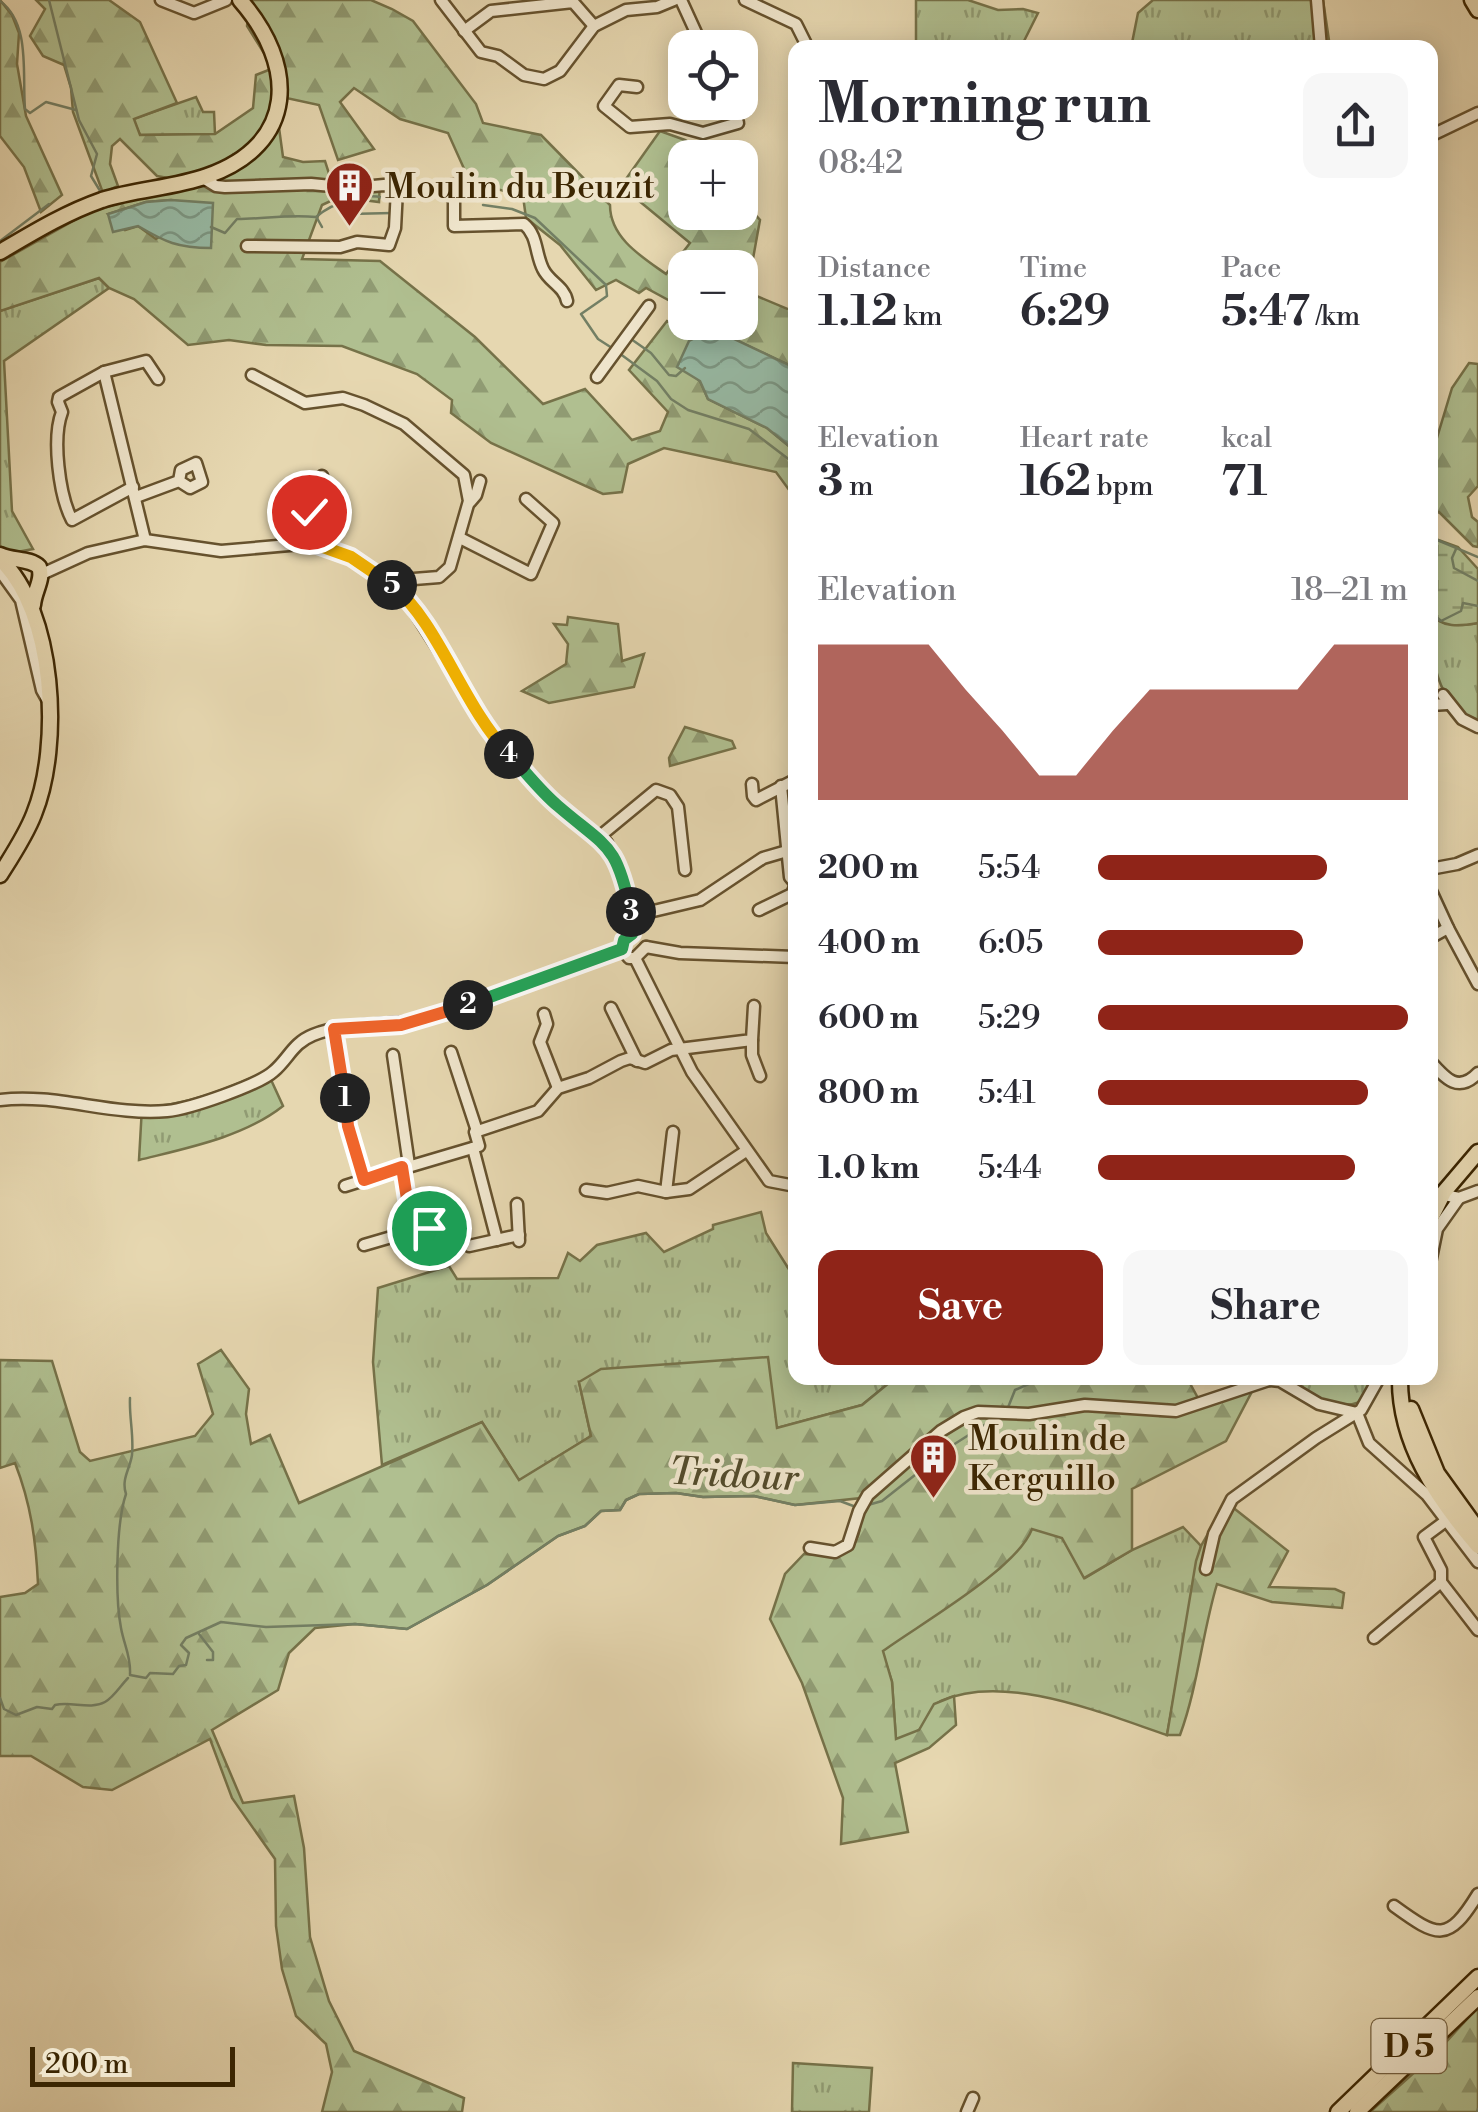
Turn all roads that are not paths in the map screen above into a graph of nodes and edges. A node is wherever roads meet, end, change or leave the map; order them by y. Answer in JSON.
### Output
{"nodes":[{"id":1,"x":160,"y":0,"type":"edge"},
{"id":2,"x":226,"y":0,"type":"edge"},
{"id":3,"x":240,"y":0,"type":"edge"},
{"id":4,"x":441,"y":0,"type":"edge"},
{"id":5,"x":678,"y":0,"type":"edge"},
{"id":6,"x":745,"y":0,"type":"edge"},
{"id":7,"x":1316,"y":0,"type":"edge"},
{"id":8,"x":1472,"y":0,"type":"edge"},
{"id":9,"x":642,"y":4,"type":"edge"},
{"id":10,"x":1478,"y":10,"type":"edge"},
{"id":11,"x":594,"y":26,"type":"junction"},
{"id":12,"x":694,"y":30,"type":"edge"},
{"id":13,"x":464,"y":31,"type":"junction"},
{"id":14,"x":804,"y":40,"type":"edge"},
{"id":15,"x":1320,"y":40,"type":"edge"},
{"id":16,"x":636,"y":86,"type":"dead end"},
{"id":17,"x":1478,"y":113,"type":"edge"},
{"id":18,"x":736,"y":120,"type":"edge"},
{"id":19,"x":1438,"y":132,"type":"edge"},
{"id":20,"x":204,"y":178,"type":"junction"},
{"id":21,"x":397,"y":204,"type":"junction"},
{"id":22,"x":247,"y":246,"type":"dead end"},
{"id":23,"x":0,"y":252,"type":"edge"},
{"id":24,"x":567,"y":301,"type":"dead end"},
{"id":25,"x":649,"y":306,"type":"dead end"},
{"id":26,"x":104,"y":372,"type":"junction"},
{"id":27,"x":252,"y":376,"type":"dead end"},
{"id":28,"x":598,"y":377,"type":"dead end"},
{"id":29,"x":158,"y":379,"type":"dead end"},
{"id":30,"x":322,"y":476,"type":"dead end"},
{"id":31,"x":480,"y":480,"type":"dead end"},
{"id":32,"x":179,"y":481,"type":"dead end"},
{"id":33,"x":134,"y":492,"type":"junction"},
{"id":34,"x":526,"y":499,"type":"dead end"},
{"id":35,"x":469,"y":502,"type":"junction"},
{"id":36,"x":460,"y":538,"type":"junction"},
{"id":37,"x":145,"y":540,"type":"junction"},
{"id":38,"x":312,"y":543,"type":"junction"},
{"id":39,"x":0,"y":557,"type":"edge"},
{"id":40,"x":25,"y":573,"type":"edge"},
{"id":41,"x":400,"y":592,"type":"junction"},
{"id":42,"x":48,"y":700,"type":"junction"},
{"id":43,"x":1438,"y":702,"type":"edge"},
{"id":44,"x":1478,"y":727,"type":"edge"},
{"id":45,"x":788,"y":783,"type":"edge"},
{"id":46,"x":752,"y":784,"type":"dead end"},
{"id":47,"x":780,"y":786,"type":"junction"},
{"id":48,"x":599,"y":837,"type":"junction"},
{"id":49,"x":787,"y":851,"type":"junction"},
{"id":50,"x":1478,"y":855,"type":"edge"},
{"id":51,"x":788,"y":860,"type":"edge"},
{"id":52,"x":1438,"y":868,"type":"edge"},
{"id":53,"x":685,"y":870,"type":"dead end"},
{"id":54,"x":0,"y":875,"type":"edge"},
{"id":55,"x":788,"y":896,"type":"edge"},
{"id":56,"x":1438,"y":906,"type":"edge"},
{"id":57,"x":759,"y":910,"type":"dead end"},
{"id":58,"x":645,"y":913,"type":"dead end"},
{"id":59,"x":1448,"y":928,"type":"junction"},
{"id":60,"x":632,"y":934,"type":"junction"},
{"id":61,"x":1438,"y":934,"type":"edge"},
{"id":62,"x":646,"y":947,"type":"junction"},
{"id":63,"x":622,"y":949,"type":"junction"},
{"id":64,"x":635,"y":958,"type":"junction"},
{"id":65,"x":788,"y":958,"type":"edge"},
{"id":66,"x":1478,"y":984,"type":"edge"},
{"id":67,"x":754,"y":1006,"type":"dead end"},
{"id":68,"x":611,"y":1008,"type":"dead end"},
{"id":69,"x":544,"y":1014,"type":"dead end"},
{"id":70,"x":334,"y":1029,"type":"junction"},
{"id":71,"x":752,"y":1040,"type":"junction"},
{"id":72,"x":680,"y":1050,"type":"junction"},
{"id":73,"x":451,"y":1052,"type":"dead end"},
{"id":74,"x":392,"y":1054,"type":"dead end"},
{"id":75,"x":637,"y":1061,"type":"junction"},
{"id":76,"x":1438,"y":1070,"type":"edge"},
{"id":77,"x":1478,"y":1073,"type":"edge"},
{"id":78,"x":760,"y":1076,"type":"dead end"},
{"id":79,"x":558,"y":1088,"type":"junction"},
{"id":80,"x":0,"y":1100,"type":"edge"},
{"id":81,"x":477,"y":1131,"type":"junction"},
{"id":82,"x":672,"y":1132,"type":"dead end"},
{"id":83,"x":473,"y":1148,"type":"junction"},
{"id":84,"x":746,"y":1151,"type":"junction"},
{"id":85,"x":1478,"y":1152,"type":"edge"},
{"id":86,"x":405,"y":1166,"type":"junction"},
{"id":87,"x":364,"y":1180,"type":"junction"},
{"id":88,"x":788,"y":1185,"type":"edge"},
{"id":89,"x":345,"y":1186,"type":"dead end"},
{"id":90,"x":586,"y":1190,"type":"dead end"},
{"id":91,"x":1478,"y":1190,"type":"edge"},
{"id":92,"x":1438,"y":1191,"type":"edge"},
{"id":93,"x":666,"y":1192,"type":"junction"},
{"id":94,"x":1438,"y":1192,"type":"edge"},
{"id":95,"x":1459,"y":1198,"type":"junction"},
{"id":96,"x":517,"y":1204,"type":"dead end"},
{"id":97,"x":520,"y":1221,"type":"junction"},
{"id":98,"x":494,"y":1226,"type":"junction"},
{"id":99,"x":1438,"y":1227,"type":"edge"},
{"id":100,"x":429,"y":1228,"type":"dead end"},
{"id":101,"x":412,"y":1231,"type":"junction"},
{"id":102,"x":497,"y":1240,"type":"junction"},
{"id":103,"x":364,"y":1245,"type":"dead end"},
{"id":104,"x":469,"y":1246,"type":"dead end"},
{"id":105,"x":1251,"y":1385,"type":"edge"},
{"id":106,"x":1287,"y":1385,"type":"edge"},
{"id":107,"x":1375,"y":1385,"type":"edge"},
{"id":108,"x":1402,"y":1385,"type":"edge"},
{"id":109,"x":1404,"y":1385,"type":"edge"},
{"id":110,"x":1357,"y":1413,"type":"junction"},
{"id":111,"x":1447,"y":1520,"type":"junction"},
{"id":112,"x":1478,"y":1530,"type":"edge"},
{"id":113,"x":1424,"y":1538,"type":"junction"},
{"id":114,"x":1478,"y":1546,"type":"edge"},
{"id":115,"x":810,"y":1548,"type":"dead end"},
{"id":116,"x":1416,"y":1551,"type":"dead end"},
{"id":117,"x":1478,"y":1562,"type":"edge"},
{"id":118,"x":1206,"y":1569,"type":"dead end"},
{"id":119,"x":1441,"y":1582,"type":"junction"},
{"id":120,"x":1478,"y":1630,"type":"edge"},
{"id":121,"x":1374,"y":1638,"type":"dead end"},
{"id":122,"x":1478,"y":1894,"type":"edge"},
{"id":123,"x":1394,"y":1906,"type":"dead end"},
{"id":124,"x":1478,"y":1977,"type":"edge"},
{"id":125,"x":1478,"y":1997,"type":"edge"},
{"id":126,"x":972,"y":2098,"type":"dead end"},
{"id":127,"x":967,"y":2112,"type":"edge"},
{"id":128,"x":1338,"y":2112,"type":"edge"},
{"id":129,"x":1357,"y":2112,"type":"edge"}],
"edges":[{"from":1,"to":2,"type":"street"},
{"from":3,"to":20,"type":"main road"},
{"from":4,"to":13,"type":"street"},
{"from":5,"to":9,"type":"street"},
{"from":5,"to":12,"type":"street"},
{"from":6,"to":14,"type":"street"},
{"from":7,"to":15,"type":"street"},
{"from":8,"to":10,"type":"main road"},
{"from":9,"to":11,"type":"street"},
{"from":11,"to":13,"type":"street"},
{"from":11,"to":13,"type":"street"},
{"from":16,"to":18,"type":"street"},
{"from":17,"to":19,"type":"street"},
{"from":20,"to":21,"type":"street"},
{"from":20,"to":23,"type":"main road"},
{"from":21,"to":22,"type":"street"},
{"from":21,"to":24,"type":"street"},
{"from":25,"to":28,"type":"street"},
{"from":26,"to":29,"type":"street"},
{"from":26,"to":33,"type":"street"},
{"from":26,"to":33,"type":"street"},
{"from":27,"to":35,"type":"street"},
{"from":30,"to":38,"type":"street"},
{"from":31,"to":35,"type":"street"},
{"from":32,"to":33,"type":"street"},
{"from":33,"to":37,"type":"street"},
{"from":34,"to":36,"type":"street"},
{"from":35,"to":36,"type":"street"},
{"from":36,"to":41,"type":"street"},
{"from":37,"to":38,"type":"street"},
{"from":37,"to":40,"type":"street"},
{"from":38,"to":41,"type":"street"},
{"from":39,"to":40,"type":"main road"},
{"from":40,"to":42,"type":"main road"},
{"from":40,"to":42,"type":"street"},
{"from":41,"to":48,"type":"street"},
{"from":42,"to":54,"type":"main road"},
{"from":43,"to":44,"type":"street"},
{"from":45,"to":47,"type":"street"},
{"from":46,"to":47,"type":"street"},
{"from":47,"to":49,"type":"street"},
{"from":48,"to":53,"type":"street"},
{"from":48,"to":60,"type":"street"},
{"from":49,"to":51,"type":"street"},
{"from":49,"to":58,"type":"street"},
{"from":50,"to":52,"type":"street"},
{"from":55,"to":57,"type":"street"},
{"from":56,"to":59,"type":"street"},
{"from":59,"to":61,"type":"street"},
{"from":59,"to":66,"type":"street"},
{"from":60,"to":62,"type":"street"},
{"from":60,"to":63,"type":"street"},
{"from":62,"to":64,"type":"street"},
{"from":62,"to":65,"type":"street"},
{"from":63,"to":64,"type":"street"},
{"from":63,"to":70,"type":"street"},
{"from":64,"to":72,"type":"street"},
{"from":67,"to":71,"type":"street"},
{"from":68,"to":75,"type":"street"},
{"from":69,"to":79,"type":"street"},
{"from":70,"to":80,"type":"street"},
{"from":70,"to":87,"type":"street"},
{"from":71,"to":72,"type":"street"},
{"from":71,"to":78,"type":"street"},
{"from":72,"to":75,"type":"street"},
{"from":72,"to":84,"type":"street"},
{"from":73,"to":81,"type":"street"},
{"from":74,"to":86,"type":"street"},
{"from":75,"to":79,"type":"street"},
{"from":76,"to":77,"type":"street"},
{"from":79,"to":81,"type":"street"},
{"from":81,"to":83,"type":"street"},
{"from":82,"to":93,"type":"street"},
{"from":83,"to":86,"type":"street"},
{"from":83,"to":98,"type":"street"},
{"from":84,"to":88,"type":"street"},
{"from":84,"to":93,"type":"street"},
{"from":85,"to":92,"type":"main road"},
{"from":86,"to":87,"type":"street"},
{"from":86,"to":101,"type":"street"},
{"from":87,"to":89,"type":"street"},
{"from":90,"to":93,"type":"street"},
{"from":91,"to":95,"type":"street"},
{"from":94,"to":95,"type":"street"},
{"from":95,"to":99,"type":"street"},
{"from":96,"to":97,"type":"street"},
{"from":97,"to":98,"type":"street"},
{"from":97,"to":102,"type":"street"},
{"from":98,"to":102,"type":"street"},
{"from":100,"to":101,"type":"street"},
{"from":101,"to":103,"type":"street"},
{"from":102,"to":104,"type":"street"},
{"from":105,"to":115,"type":"street"},
{"from":106,"to":110,"type":"street"},
{"from":107,"to":110,"type":"street"},
{"from":108,"to":114,"type":"main road"},
{"from":109,"to":112,"type":"main road"},
{"from":110,"to":111,"type":"street"},
{"from":110,"to":118,"type":"street"},
{"from":111,"to":113,"type":"street"},
{"from":111,"to":117,"type":"street"},
{"from":113,"to":116,"type":"street"},
{"from":113,"to":119,"type":"street"},
{"from":119,"to":120,"type":"street"},
{"from":119,"to":121,"type":"street"},
{"from":122,"to":123,"type":"street"},
{"from":124,"to":128,"type":"main road","number":"D 5"},
{"from":125,"to":129,"type":"main road","number":"D 5"},
{"from":126,"to":127,"type":"street"}]}
